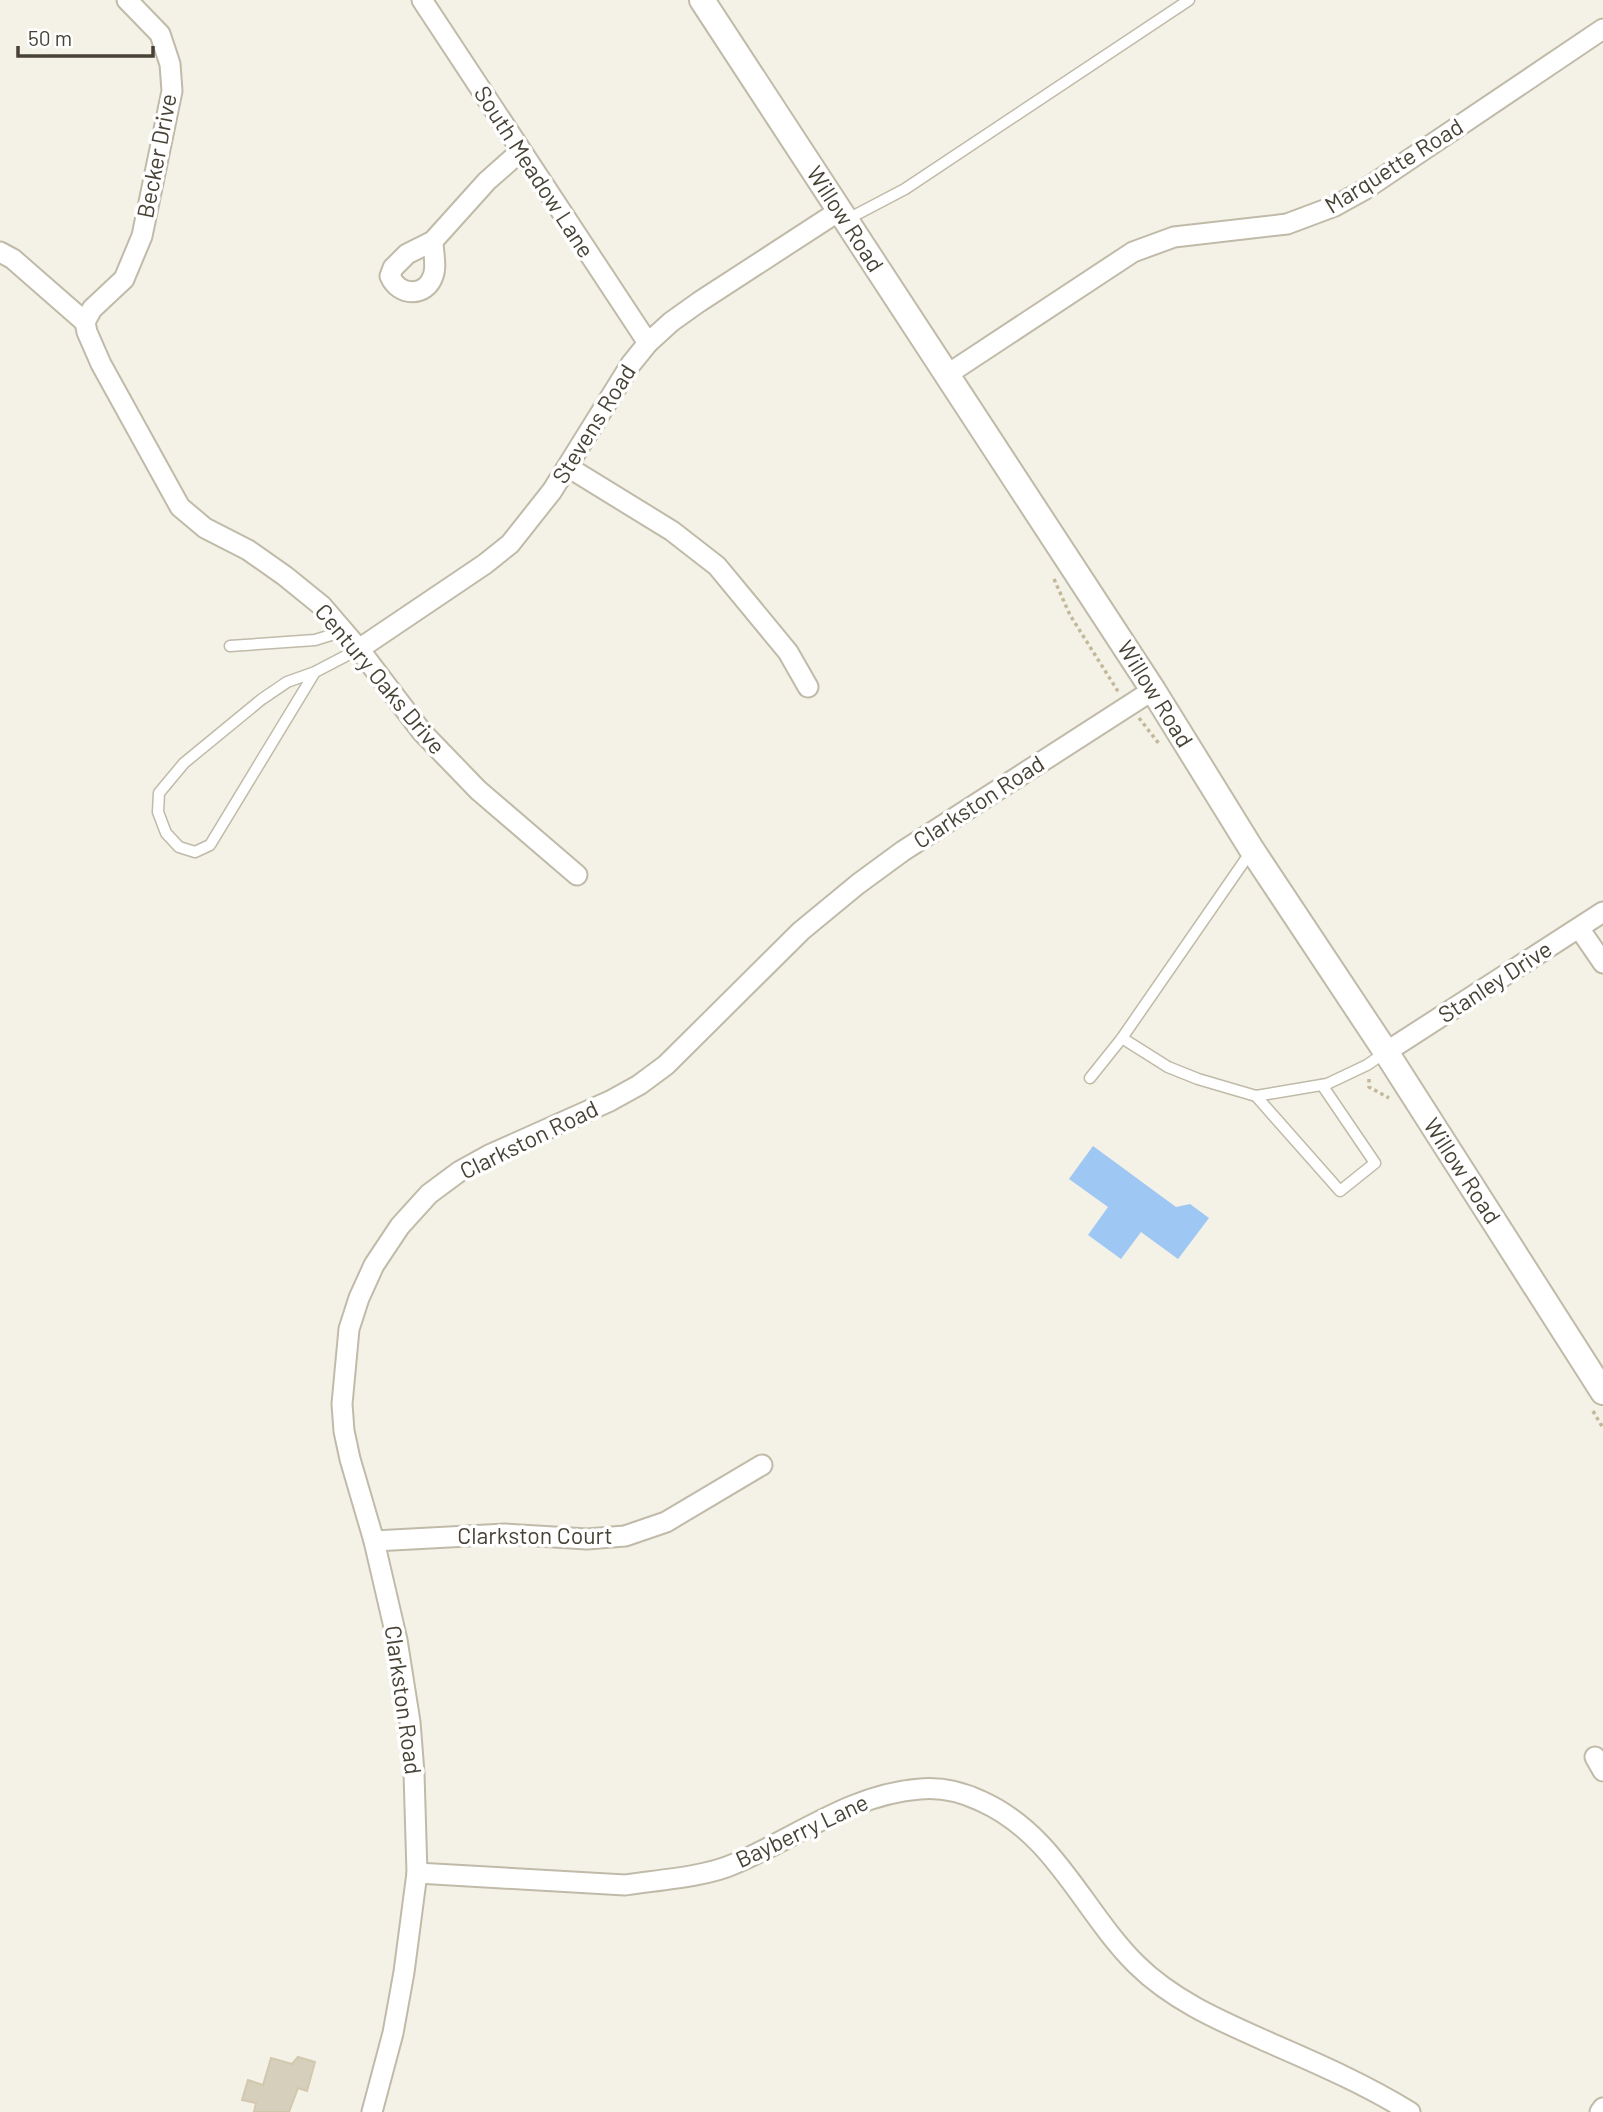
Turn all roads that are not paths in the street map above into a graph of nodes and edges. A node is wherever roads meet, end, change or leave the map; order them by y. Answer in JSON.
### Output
{"nodes":[{"id":1,"x":127,"y":0,"type":"edge"},
{"id":2,"x":422,"y":0,"type":"edge"},
{"id":3,"x":702,"y":0,"type":"edge"},
{"id":4,"x":1189,"y":0,"type":"edge"},
{"id":5,"x":1603,"y":29,"type":"edge"},
{"id":6,"x":521,"y":151,"type":"junction"},
{"id":7,"x":842,"y":216,"type":"junction"},
{"id":8,"x":433,"y":241,"type":"dead end"},
{"id":9,"x":0,"y":252,"type":"edge"},
{"id":10,"x":88,"y":316,"type":"junction"},
{"id":11,"x":648,"y":343,"type":"junction"},
{"id":12,"x":948,"y":374,"type":"junction"},
{"id":13,"x":568,"y":467,"type":"junction"},
{"id":14,"x":344,"y":631,"type":"junction"},
{"id":15,"x":230,"y":646,"type":"dead end"},
{"id":16,"x":359,"y":649,"type":"junction"},
{"id":17,"x":314,"y":672,"type":"junction"},
{"id":18,"x":808,"y":687,"type":"dead end"},
{"id":19,"x":1153,"y":690,"type":"junction"},
{"id":20,"x":1252,"y":850,"type":"junction"},
{"id":21,"x":577,"y":875,"type":"dead end"},
{"id":22,"x":1603,"y":912,"type":"edge"},
{"id":23,"x":1579,"y":928,"type":"junction"},
{"id":24,"x":1603,"y":963,"type":"edge"},
{"id":25,"x":1122,"y":1038,"type":"junction"},
{"id":26,"x":1386,"y":1052,"type":"junction"},
{"id":27,"x":1090,"y":1078,"type":"dead end"},
{"id":28,"x":1322,"y":1085,"type":"junction"},
{"id":29,"x":1256,"y":1096,"type":"junction"},
{"id":30,"x":1603,"y":1392,"type":"edge"},
{"id":31,"x":762,"y":1465,"type":"dead end"},
{"id":32,"x":374,"y":1541,"type":"junction"},
{"id":33,"x":417,"y":1873,"type":"junction"},
{"id":34,"x":1603,"y":2108,"type":"edge"},
{"id":35,"x":372,"y":2112,"type":"edge"},
{"id":36,"x":1410,"y":2112,"type":"edge"},
{"id":37,"x":1600,"y":2112,"type":"edge"}],
"edges":[{"from":1,"to":10,"type":"street","name":"Becker Drive"},
{"from":2,"to":6,"type":"street","name":"South Meadow Lane"},
{"from":3,"to":7,"type":"street","name":"Willow Road"},
{"from":4,"to":7,"type":"lane"},
{"from":5,"to":12,"type":"street","name":"Marquette Road"},
{"from":6,"to":8,"type":"street"},
{"from":6,"to":11,"type":"street","name":"South Meadow Lane"},
{"from":7,"to":11,"type":"street","name":"Stevens Road"},
{"from":7,"to":12,"type":"street","name":"Willow Road"},
{"from":9,"to":10,"type":"street"},
{"from":10,"to":14,"type":"street","name":"Century Oaks Drive"},
{"from":11,"to":13,"type":"street","name":"Stevens Road"},
{"from":12,"to":19,"type":"street","name":"Willow Road"},
{"from":13,"to":16,"type":"street","name":"Stevens Road"},
{"from":13,"to":18,"type":"street"},
{"from":14,"to":15,"type":"lane"},
{"from":14,"to":16,"type":"street","name":"Century Oaks Drive"},
{"from":16,"to":17,"type":"lane"},
{"from":16,"to":21,"type":"street","name":"Century Oaks Drive"},
{"from":17,"to":17,"type":"lane"},
{"from":19,"to":20,"type":"street","name":"Willow Road"},
{"from":19,"to":32,"type":"street","name":"Clarkston Road"},
{"from":20,"to":25,"type":"lane"},
{"from":20,"to":26,"type":"street","name":"Willow Road"},
{"from":22,"to":23,"type":"street","name":"Stanley Drive"},
{"from":23,"to":24,"type":"street"},
{"from":23,"to":26,"type":"street","name":"Stanley Drive"},
{"from":25,"to":27,"type":"lane"},
{"from":25,"to":29,"type":"lane"},
{"from":26,"to":28,"type":"lane"},
{"from":26,"to":30,"type":"street","name":"Willow Road"},
{"from":28,"to":29,"type":"lane"},
{"from":28,"to":29,"type":"lane"},
{"from":31,"to":32,"type":"street","name":"Clarkston Court"},
{"from":32,"to":33,"type":"street","name":"Clarkston Road"},
{"from":33,"to":35,"type":"street","name":"Clarkston Road"},
{"from":33,"to":36,"type":"street","name":"Bayberry Lane"},
{"from":34,"to":37,"type":"street"}]}
